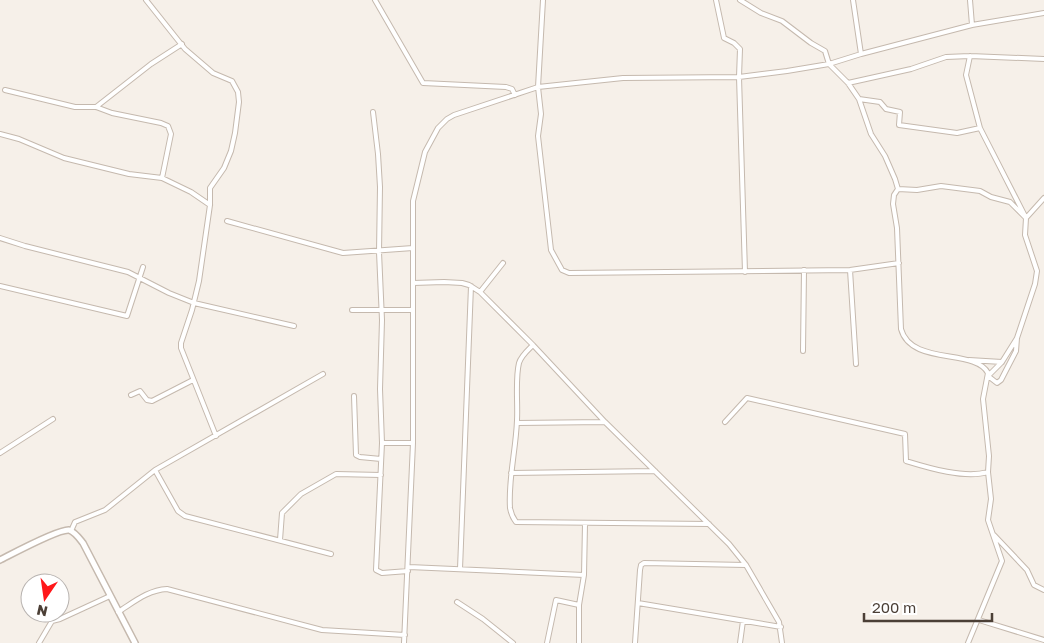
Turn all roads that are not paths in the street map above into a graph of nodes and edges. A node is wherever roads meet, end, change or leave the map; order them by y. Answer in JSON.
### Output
{"nodes":[{"id":1,"x":146,"y":0,"type":"edge"},
{"id":2,"x":375,"y":0,"type":"edge"},
{"id":3,"x":543,"y":0,"type":"edge"},
{"id":4,"x":716,"y":0,"type":"edge"},
{"id":5,"x":740,"y":0,"type":"edge"},
{"id":6,"x":853,"y":0,"type":"edge"},
{"id":7,"x":970,"y":0,"type":"edge"},
{"id":8,"x":1044,"y":14,"type":"edge"},
{"id":9,"x":972,"y":25,"type":"junction"},
{"id":10,"x":182,"y":44,"type":"junction"},
{"id":11,"x":861,"y":54,"type":"junction"},
{"id":12,"x":970,"y":56,"type":"junction"},
{"id":13,"x":1044,"y":59,"type":"edge"},
{"id":14,"x":829,"y":64,"type":"junction"},
{"id":15,"x":739,"y":77,"type":"junction"},
{"id":16,"x":848,"y":83,"type":"junction"},
{"id":17,"x":538,"y":87,"type":"junction"},
{"id":18,"x":5,"y":90,"type":"dead end"},
{"id":19,"x":515,"y":95,"type":"junction"},
{"id":20,"x":859,"y":99,"type":"junction"},
{"id":21,"x":96,"y":107,"type":"junction"},
{"id":22,"x":373,"y":112,"type":"dead end"},
{"id":23,"x":980,"y":128,"type":"junction"},
{"id":24,"x":0,"y":134,"type":"edge"},
{"id":25,"x":162,"y":178,"type":"junction"},
{"id":26,"x":898,"y":189,"type":"junction"},
{"id":27,"x":1044,"y":198,"type":"edge"},
{"id":28,"x":210,"y":205,"type":"junction"},
{"id":29,"x":1026,"y":218,"type":"junction"},
{"id":30,"x":226,"y":221,"type":"dead end"},
{"id":31,"x":0,"y":238,"type":"edge"},
{"id":32,"x":413,"y":248,"type":"junction"},
{"id":33,"x":379,"y":252,"type":"junction"},
{"id":34,"x":503,"y":263,"type":"dead end"},
{"id":35,"x":899,"y":263,"type":"junction"},
{"id":36,"x":143,"y":267,"type":"dead end"},
{"id":37,"x":804,"y":270,"type":"junction"},
{"id":38,"x":850,"y":270,"type":"junction"},
{"id":39,"x":746,"y":272,"type":"junction"},
{"id":40,"x":140,"y":278,"type":"junction"},
{"id":41,"x":413,"y":283,"type":"junction"},
{"id":42,"x":0,"y":286,"type":"edge"},
{"id":43,"x":471,"y":286,"type":"junction"},
{"id":44,"x":480,"y":292,"type":"junction"},
{"id":45,"x":194,"y":303,"type":"junction"},
{"id":46,"x":352,"y":310,"type":"dead end"},
{"id":47,"x":413,"y":310,"type":"junction"},
{"id":48,"x":382,"y":311,"type":"junction"},
{"id":49,"x":294,"y":326,"type":"dead end"},
{"id":50,"x":1017,"y":338,"type":"junction"},
{"id":51,"x":533,"y":345,"type":"junction"},
{"id":52,"x":803,"y":351,"type":"dead end"},
{"id":53,"x":964,"y":360,"type":"junction"},
{"id":54,"x":1002,"y":362,"type":"junction"},
{"id":55,"x":856,"y":364,"type":"dead end"},
{"id":56,"x":323,"y":374,"type":"dead end"},
{"id":57,"x":988,"y":376,"type":"junction"},
{"id":58,"x":193,"y":380,"type":"junction"},
{"id":59,"x":131,"y":395,"type":"dead end"},
{"id":60,"x":354,"y":396,"type":"dead end"},
{"id":61,"x":53,"y":419,"type":"dead end"},
{"id":62,"x":605,"y":422,"type":"junction"},
{"id":63,"x":725,"y":422,"type":"dead end"},
{"id":64,"x":517,"y":423,"type":"junction"},
{"id":65,"x":216,"y":436,"type":"junction"},
{"id":66,"x":382,"y":443,"type":"junction"},
{"id":67,"x":413,"y":444,"type":"junction"},
{"id":68,"x":0,"y":453,"type":"edge"},
{"id":69,"x":381,"y":459,"type":"junction"},
{"id":70,"x":155,"y":470,"type":"junction"},
{"id":71,"x":654,"y":471,"type":"junction"},
{"id":72,"x":988,"y":472,"type":"junction"},
{"id":73,"x":511,"y":473,"type":"junction"},
{"id":74,"x":381,"y":474,"type":"junction"},
{"id":75,"x":585,"y":524,"type":"junction"},
{"id":76,"x":709,"y":524,"type":"junction"},
{"id":77,"x":71,"y":531,"type":"junction"},
{"id":78,"x":992,"y":533,"type":"junction"},
{"id":79,"x":280,"y":540,"type":"junction"},
{"id":80,"x":331,"y":554,"type":"dead end"},
{"id":81,"x":0,"y":560,"type":"edge"},
{"id":82,"x":746,"y":564,"type":"junction"},
{"id":83,"x":408,"y":569,"type":"junction"},
{"id":84,"x":460,"y":569,"type":"junction"},
{"id":85,"x":584,"y":575,"type":"junction"},
{"id":86,"x":1044,"y":590,"type":"edge"},
{"id":87,"x":110,"y":596,"type":"junction"},
{"id":88,"x":457,"y":602,"type":"dead end"},
{"id":89,"x":638,"y":603,"type":"junction"},
{"id":90,"x":579,"y":605,"type":"junction"},
{"id":91,"x":118,"y":612,"type":"junction"},
{"id":92,"x":979,"y":620,"type":"junction"},
{"id":93,"x":743,"y":621,"type":"junction"},
{"id":94,"x":781,"y":627,"type":"junction"},
{"id":95,"x":405,"y":635,"type":"junction"},
{"id":96,"x":1044,"y":640,"type":"edge"},
{"id":97,"x":39,"y":643,"type":"edge"},
{"id":98,"x":135,"y":643,"type":"edge"},
{"id":99,"x":404,"y":643,"type":"edge"},
{"id":100,"x":513,"y":643,"type":"edge"},
{"id":101,"x":547,"y":643,"type":"edge"},
{"id":102,"x":578,"y":643,"type":"edge"},
{"id":103,"x":635,"y":643,"type":"edge"},
{"id":104,"x":740,"y":643,"type":"edge"},
{"id":105,"x":782,"y":643,"type":"edge"},
{"id":106,"x":968,"y":643,"type":"edge"}],
"edges":[{"from":1,"to":10,"type":"street"},
{"from":2,"to":19,"type":"street"},
{"from":3,"to":17,"type":"street"},
{"from":4,"to":15,"type":"street"},
{"from":5,"to":14,"type":"street"},
{"from":6,"to":11,"type":"street"},
{"from":7,"to":9,"type":"street"},
{"from":8,"to":9,"type":"street"},
{"from":9,"to":11,"type":"street"},
{"from":10,"to":21,"type":"street"},
{"from":10,"to":28,"type":"street"},
{"from":11,"to":14,"type":"street"},
{"from":12,"to":13,"type":"street"},
{"from":12,"to":16,"type":"street"},
{"from":12,"to":23,"type":"street"},
{"from":14,"to":15,"type":"street"},
{"from":14,"to":16,"type":"street"},
{"from":15,"to":17,"type":"street"},
{"from":15,"to":39,"type":"street"},
{"from":16,"to":20,"type":"street"},
{"from":17,"to":19,"type":"street"},
{"from":17,"to":39,"type":"street"},
{"from":18,"to":21,"type":"street"},
{"from":19,"to":32,"type":"street"},
{"from":20,"to":23,"type":"street"},
{"from":20,"to":26,"type":"street"},
{"from":21,"to":25,"type":"street"},
{"from":22,"to":33,"type":"street"},
{"from":23,"to":29,"type":"street"},
{"from":24,"to":25,"type":"street"},
{"from":25,"to":28,"type":"street"},
{"from":26,"to":29,"type":"street"},
{"from":26,"to":35,"type":"street"},
{"from":27,"to":29,"type":"street"},
{"from":28,"to":45,"type":"street"},
{"from":29,"to":50,"type":"street"},
{"from":30,"to":33,"type":"street"},
{"from":31,"to":40,"type":"street"},
{"from":32,"to":33,"type":"street"},
{"from":32,"to":41,"type":"street"},
{"from":33,"to":48,"type":"street"},
{"from":34,"to":44,"type":"street"},
{"from":35,"to":38,"type":"street"},
{"from":35,"to":53,"type":"street"},
{"from":36,"to":40,"type":"street"},
{"from":37,"to":38,"type":"street"},
{"from":37,"to":39,"type":"street"},
{"from":37,"to":52,"type":"street"},
{"from":38,"to":55,"type":"street"},
{"from":40,"to":42,"type":"street"},
{"from":40,"to":45,"type":"street"},
{"from":41,"to":43,"type":"street"},
{"from":41,"to":47,"type":"street"},
{"from":43,"to":44,"type":"street"},
{"from":43,"to":84,"type":"street"},
{"from":44,"to":51,"type":"street"},
{"from":45,"to":49,"type":"street"},
{"from":45,"to":58,"type":"street"},
{"from":46,"to":48,"type":"street"},
{"from":47,"to":48,"type":"street"},
{"from":47,"to":67,"type":"street"},
{"from":48,"to":66,"type":"street"},
{"from":50,"to":54,"type":"street"},
{"from":50,"to":57,"type":"street"},
{"from":51,"to":62,"type":"street"},
{"from":51,"to":64,"type":"street"},
{"from":53,"to":54,"type":"street"},
{"from":53,"to":57,"type":"street"},
{"from":54,"to":57,"type":"street"},
{"from":56,"to":65,"type":"street"},
{"from":57,"to":72,"type":"street"},
{"from":58,"to":59,"type":"street"},
{"from":58,"to":65,"type":"street"},
{"from":60,"to":69,"type":"street"},
{"from":61,"to":68,"type":"street"},
{"from":62,"to":64,"type":"street"},
{"from":62,"to":71,"type":"street"},
{"from":63,"to":72,"type":"street"},
{"from":64,"to":73,"type":"street"},
{"from":65,"to":70,"type":"street"},
{"from":66,"to":67,"type":"street"},
{"from":66,"to":69,"type":"street"},
{"from":67,"to":83,"type":"street"},
{"from":69,"to":74,"type":"street"},
{"from":70,"to":77,"type":"street"},
{"from":70,"to":79,"type":"street"},
{"from":71,"to":73,"type":"street"},
{"from":71,"to":76,"type":"street"},
{"from":72,"to":78,"type":"street"},
{"from":73,"to":75,"type":"street"},
{"from":74,"to":79,"type":"street"},
{"from":74,"to":83,"type":"street"},
{"from":75,"to":76,"type":"street"},
{"from":75,"to":85,"type":"street"},
{"from":76,"to":82,"type":"street"},
{"from":77,"to":81,"type":"street"},
{"from":77,"to":87,"type":"street"},
{"from":78,"to":86,"type":"street"},
{"from":78,"to":92,"type":"street"},
{"from":79,"to":80,"type":"street"},
{"from":82,"to":89,"type":"street"},
{"from":82,"to":94,"type":"street"},
{"from":83,"to":84,"type":"street"},
{"from":83,"to":95,"type":"street"},
{"from":84,"to":85,"type":"street"},
{"from":85,"to":90,"type":"street"},
{"from":87,"to":91,"type":"street"},
{"from":87,"to":97,"type":"street"},
{"from":88,"to":100,"type":"street"},
{"from":89,"to":93,"type":"street"},
{"from":89,"to":103,"type":"street"},
{"from":90,"to":101,"type":"street"},
{"from":90,"to":102,"type":"street"},
{"from":91,"to":95,"type":"street"},
{"from":91,"to":98,"type":"street"},
{"from":92,"to":96,"type":"street"},
{"from":92,"to":106,"type":"street"},
{"from":93,"to":94,"type":"street"},
{"from":93,"to":104,"type":"street"},
{"from":94,"to":105,"type":"street"},
{"from":95,"to":99,"type":"street"}]}
